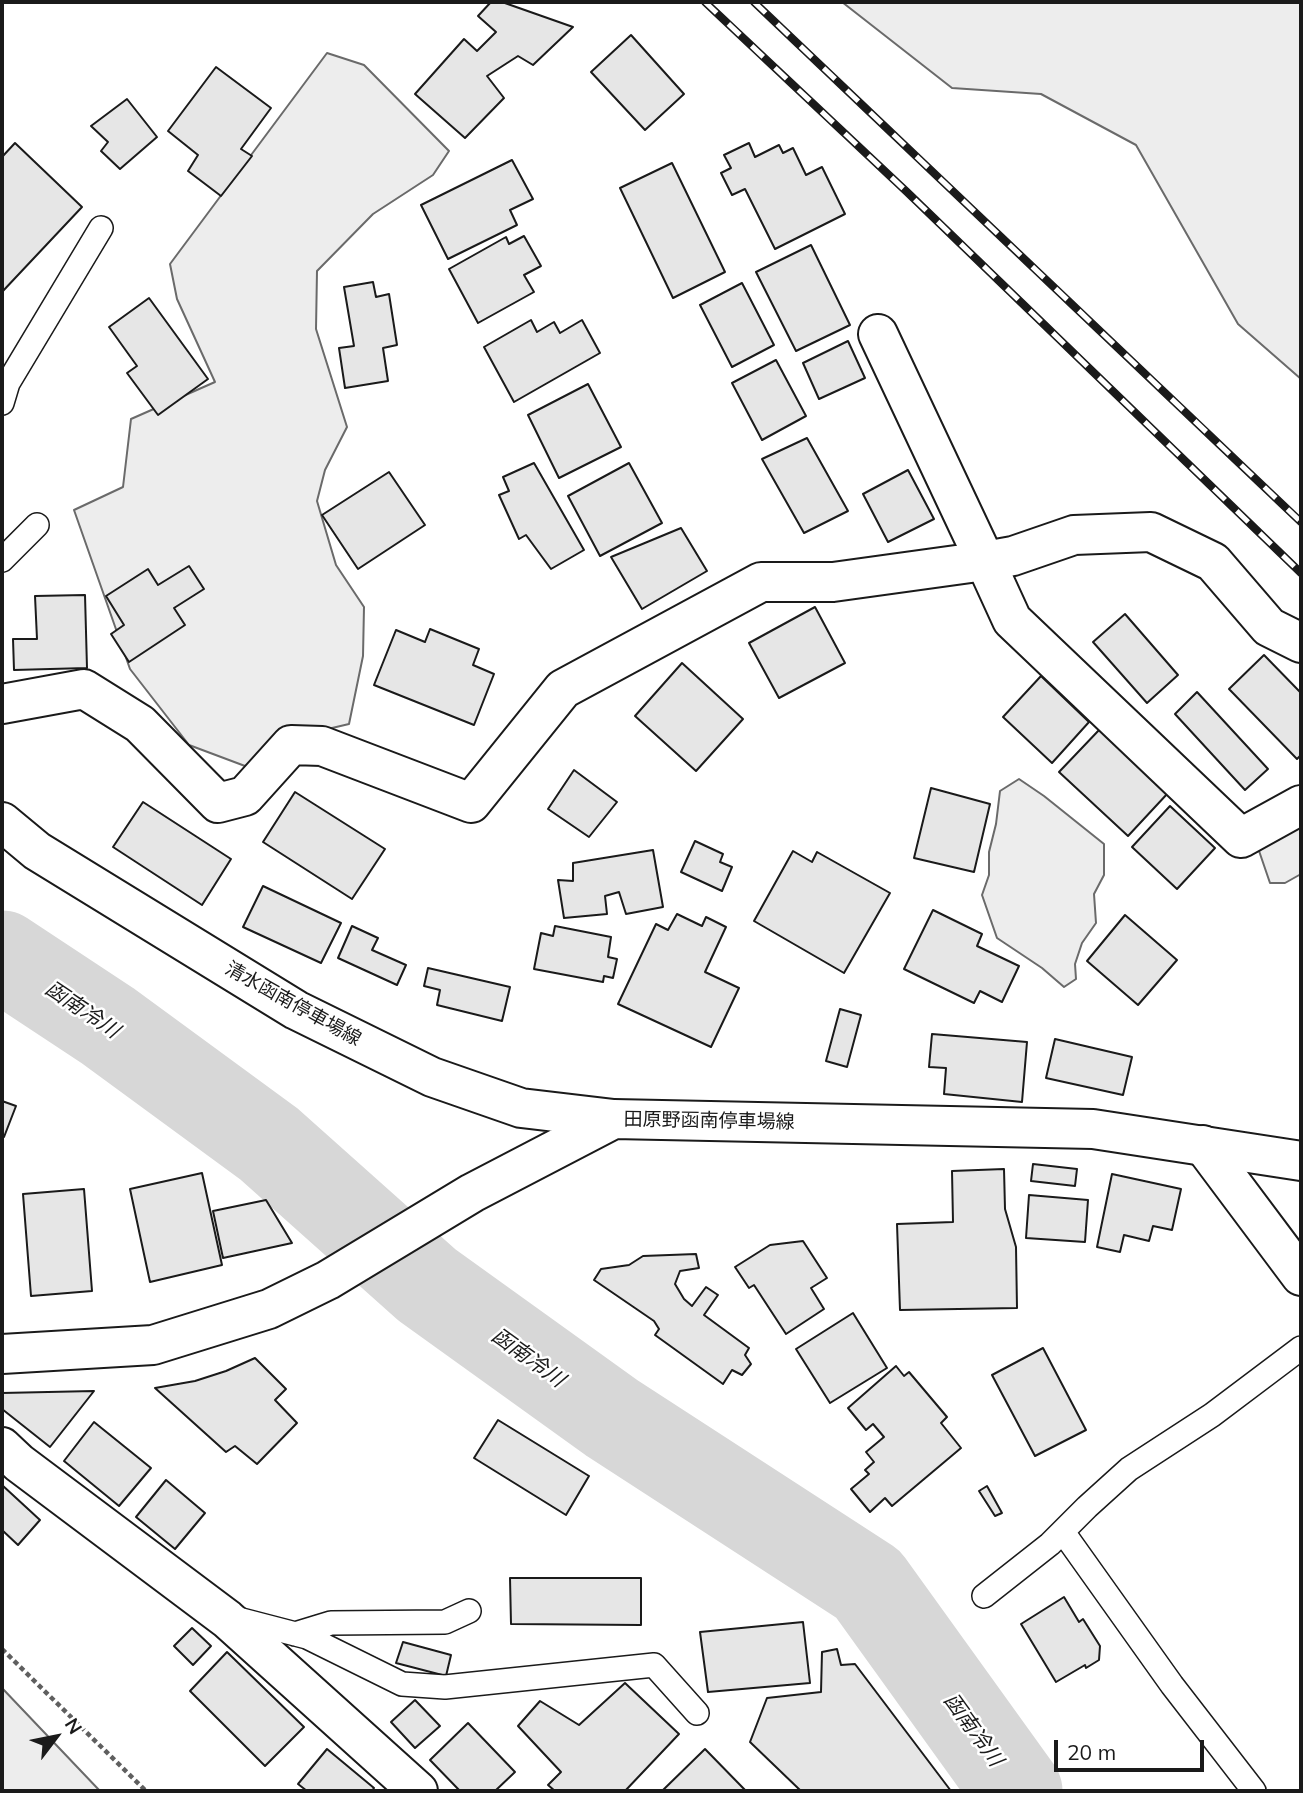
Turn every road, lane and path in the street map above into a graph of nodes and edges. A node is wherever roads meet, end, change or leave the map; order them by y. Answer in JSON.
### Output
{"nodes":[{"id":1,"x":101,"y":229,"type":"dead end"},
{"id":2,"x":878,"y":334,"type":"dead end"},
{"id":3,"x":2,"y":403,"type":"edge"},
{"id":4,"x":37,"y":525,"type":"dead end"},
{"id":5,"x":2,"y":560,"type":"edge"},
{"id":6,"x":985,"y":561,"type":"junction"},
{"id":7,"x":1301,"y":643,"type":"edge"},
{"id":8,"x":2,"y":704,"type":"edge"},
{"id":9,"x":1301,"y":805,"type":"edge"},
{"id":10,"x":2,"y":822,"type":"edge"},
{"id":11,"x":614,"y":1119,"type":"junction"},
{"id":12,"x":1203,"y":1144,"type":"junction"},
{"id":13,"x":1301,"y":1161,"type":"edge"},
{"id":14,"x":1301,"y":1276,"type":"edge"},
{"id":15,"x":1301,"y":1348,"type":"edge"},
{"id":16,"x":2,"y":1354,"type":"edge"},
{"id":17,"x":2,"y":1447,"type":"edge"},
{"id":18,"x":1063,"y":1532,"type":"junction"},
{"id":19,"x":984,"y":1596,"type":"dead end"},
{"id":20,"x":469,"y":1611,"type":"dead end"},
{"id":21,"x":221,"y":1615,"type":"junction"},
{"id":22,"x":295,"y":1634,"type":"junction"},
{"id":23,"x":2,"y":1649,"type":"edge"},
{"id":24,"x":697,"y":1713,"type":"dead end"},
{"id":25,"x":146,"y":1791,"type":"edge"},
{"id":26,"x":418,"y":1791,"type":"edge"},
{"id":27,"x":1254,"y":1791,"type":"edge"}],
"edges":[{"from":1,"to":3,"type":"lane"},
{"from":2,"to":6,"type":"street"},
{"from":4,"to":5,"type":"lane"},
{"from":6,"to":7,"type":"street"},
{"from":6,"to":8,"type":"street"},
{"from":6,"to":9,"type":"street"},
{"from":10,"to":11,"type":"street","name":"清水函南停車場線"},
{"from":11,"to":12,"type":"street","name":"田原野函南停車場線"},
{"from":11,"to":16,"type":"street","name":"田原野函南停車場線"},
{"from":12,"to":13,"type":"street","name":"田原野函南停車場線"},
{"from":12,"to":14,"type":"street"},
{"from":15,"to":18,"type":"lane"},
{"from":17,"to":21,"type":"street"},
{"from":18,"to":19,"type":"lane"},
{"from":18,"to":27,"type":"lane"},
{"from":20,"to":22,"type":"lane"},
{"from":21,"to":22,"type":"lane"},
{"from":21,"to":26,"type":"street"},
{"from":22,"to":24,"type":"lane"},
{"from":23,"to":25,"type":"path"}]}
